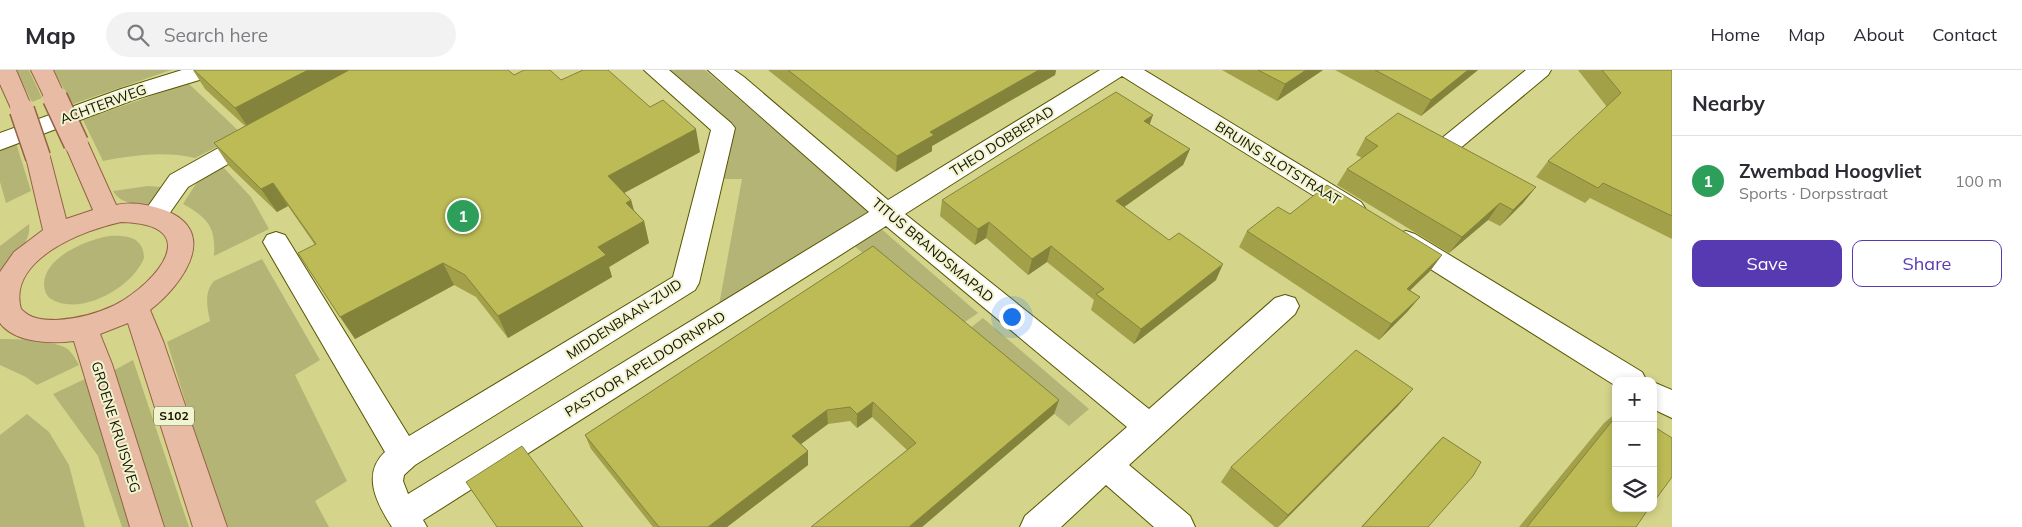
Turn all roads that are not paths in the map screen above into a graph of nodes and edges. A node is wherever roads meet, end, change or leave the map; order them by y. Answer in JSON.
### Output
{"nodes":[{"id":1,"x":5,"y":70,"type":"edge"},
{"id":2,"x":42,"y":70,"type":"edge"},
{"id":3,"x":208,"y":70,"type":"edge"},
{"id":4,"x":654,"y":70,"type":"edge"},
{"id":5,"x":719,"y":70,"type":"edge"},
{"id":6,"x":1116,"y":70,"type":"edge"},
{"id":7,"x":1128,"y":70,"type":"edge"},
{"id":8,"x":1540,"y":70,"type":"edge"},
{"id":9,"x":277,"y":126,"type":"edge"},
{"id":10,"x":0,"y":142,"type":"edge"},
{"id":11,"x":1450,"y":144,"type":"edge"},
{"id":12,"x":888,"y":213,"type":"junction"},
{"id":13,"x":108,"y":215,"type":"junction"},
{"id":14,"x":155,"y":215,"type":"junction"},
{"id":15,"x":57,"y":234,"type":"junction"},
{"id":16,"x":276,"y":242,"type":"dead end"},
{"id":17,"x":4,"y":285,"type":"edge"},
{"id":18,"x":135,"y":306,"type":"junction"},
{"id":19,"x":1286,"y":306,"type":"dead end"},
{"id":20,"x":7,"y":323,"type":"edge"},
{"id":21,"x":83,"y":327,"type":"junction"},
{"id":22,"x":1625,"y":377,"type":"edge"},
{"id":23,"x":1657,"y":396,"type":"edge"},
{"id":24,"x":1672,"y":405,"type":"edge"},
{"id":25,"x":1149,"y":427,"type":"junction"},
{"id":26,"x":404,"y":456,"type":"junction"},
{"id":27,"x":1107,"y":466,"type":"junction"},
{"id":28,"x":407,"y":521,"type":"edge"},
{"id":29,"x":147,"y":527,"type":"edge"},
{"id":30,"x":210,"y":527,"type":"edge"},
{"id":31,"x":1037,"y":527,"type":"edge"},
{"id":32,"x":1178,"y":527,"type":"edge"}],
"edges":[{"from":1,"to":15,"type":"main road","bridge":true},
{"from":2,"to":13,"type":"main road","bridge":true},
{"from":3,"to":10,"type":"street","name":"ACHTERWEG"},
{"from":4,"to":26,"type":"street","name":"MIDDENBAAN-ZUID"},
{"from":5,"to":12,"type":"street","name":"TITUS BRANDSMAPAD"},
{"from":6,"to":12,"type":"street","name":"THEO DOBBEPAD"},
{"from":7,"to":22,"type":"street","name":"BRUINS SLOTSTRAAT"},
{"from":8,"to":11,"type":"street"},
{"from":9,"to":14,"type":"street"},
{"from":12,"to":25,"type":"street","name":"TITUS BRANDSMAPAD"},
{"from":12,"to":28,"type":"street","name":"PASTOOR APELDOORNPAD"},
{"from":13,"to":14,"type":"main road"},
{"from":13,"to":15,"type":"main road"},
{"from":14,"to":18,"type":"main road"},
{"from":15,"to":17,"type":"main road"},
{"from":16,"to":26,"type":"street"},
{"from":17,"to":20,"type":"main road"},
{"from":18,"to":21,"type":"main road"},
{"from":18,"to":30,"type":"main road","number":"S102"},
{"from":19,"to":25,"type":"street"},
{"from":20,"to":21,"type":"main road"},
{"from":21,"to":29,"type":"main road","name":"GROENE KRUISWEG"},
{"from":23,"to":24,"type":"street"},
{"from":25,"to":27,"type":"street"},
{"from":26,"to":28,"type":"street","name":"MIDDENBAAN-ZUID"},
{"from":27,"to":31,"type":"street"},
{"from":27,"to":32,"type":"street"}]}
